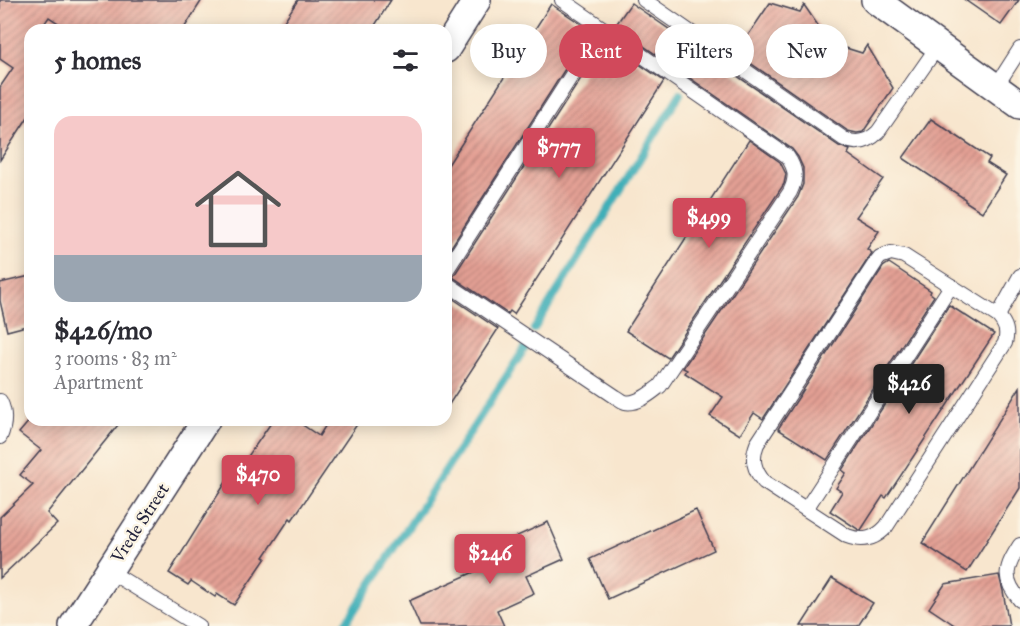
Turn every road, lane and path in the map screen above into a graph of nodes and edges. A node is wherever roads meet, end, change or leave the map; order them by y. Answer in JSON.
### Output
{"nodes":[{"id":1,"x":477,"y":0,"type":"edge"},
{"id":2,"x":562,"y":0,"type":"edge"},
{"id":3,"x":644,"y":0,"type":"edge"},
{"id":4,"x":875,"y":0,"type":"edge"},
{"id":5,"x":596,"y":24,"type":"edge"},
{"id":6,"x":452,"y":40,"type":"edge"},
{"id":7,"x":938,"y":46,"type":"junction"},
{"id":8,"x":1020,"y":49,"type":"edge"},
{"id":9,"x":643,"y":56,"type":"edge"},
{"id":10,"x":570,"y":78,"type":"edge"},
{"id":11,"x":995,"y":88,"type":"junction"},
{"id":12,"x":1020,"y":105,"type":"edge"},
{"id":13,"x":452,"y":262,"type":"edge"},
{"id":14,"x":1020,"y":276,"type":"edge"},
{"id":15,"x":951,"y":286,"type":"junction"},
{"id":16,"x":452,"y":287,"type":"edge"},
{"id":17,"x":998,"y":316,"type":"junction"},
{"id":18,"x":0,"y":401,"type":"edge"},
{"id":19,"x":202,"y":426,"type":"edge"},
{"id":20,"x":0,"y":437,"type":"edge"},
{"id":21,"x":806,"y":509,"type":"junction"},
{"id":22,"x":1020,"y":545,"type":"edge"},
{"id":23,"x":109,"y":571,"type":"junction"},
{"id":24,"x":1020,"y":600,"type":"edge"},
{"id":25,"x":73,"y":626,"type":"edge"},
{"id":26,"x":198,"y":626,"type":"edge"}],
"edges":[{"from":1,"to":6,"type":"street"},
{"from":2,"to":5,"type":"lane"},
{"from":3,"to":7,"type":"lane"},
{"from":4,"to":7,"type":"street"},
{"from":7,"to":11,"type":"street"},
{"from":8,"to":11,"type":"lane"},
{"from":9,"to":16,"type":"lane"},
{"from":10,"to":13,"type":"lane"},
{"from":11,"to":12,"type":"street"},
{"from":14,"to":17,"type":"lane"},
{"from":15,"to":17,"type":"lane"},
{"from":15,"to":21,"type":"lane"},
{"from":15,"to":21,"type":"lane"},
{"from":17,"to":21,"type":"lane"},
{"from":18,"to":20,"type":"lane"},
{"from":19,"to":23,"type":"street","name":"Vrede Street"},
{"from":22,"to":24,"type":"lane"},
{"from":23,"to":25,"type":"street","name":"Vrede Street"},
{"from":23,"to":26,"type":"lane"}]}
